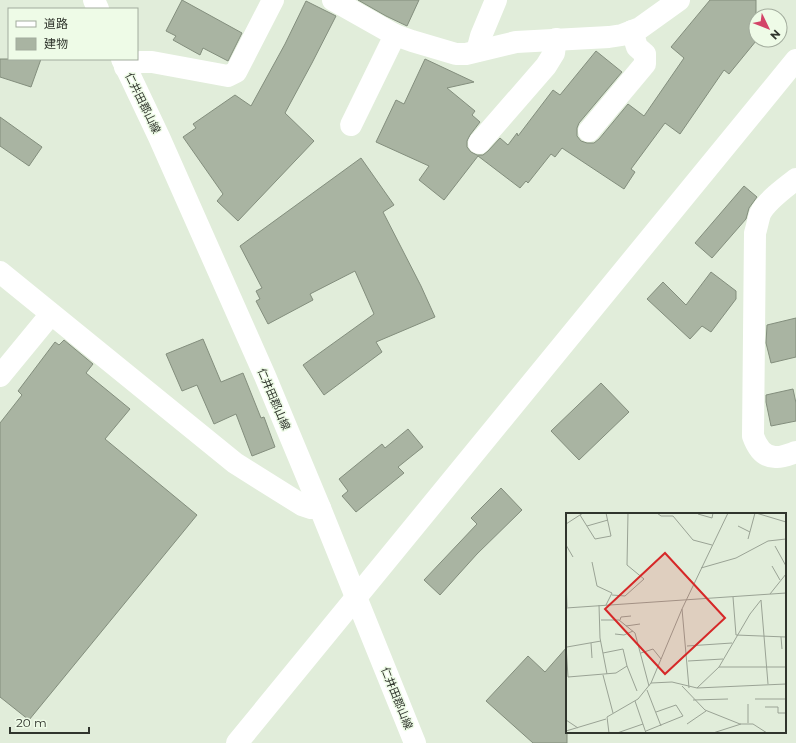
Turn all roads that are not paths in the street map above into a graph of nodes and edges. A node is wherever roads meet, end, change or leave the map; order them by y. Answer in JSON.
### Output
{"nodes":[{"id":1,"x":273,"y":0,"type":"edge"},
{"id":2,"x":333,"y":0,"type":"edge"},
{"id":3,"x":496,"y":0,"type":"edge"},
{"id":4,"x":679,"y":0,"type":"edge"},
{"id":5,"x":632,"y":31,"type":"junction"},
{"id":6,"x":395,"y":35,"type":"junction"},
{"id":7,"x":556,"y":39,"type":"junction"},
{"id":8,"x":477,"y":51,"type":"junction"},
{"id":9,"x":796,"y":60,"type":"edge"},
{"id":10,"x":124,"y":63,"type":"edge"},
{"id":11,"x":351,"y":125,"type":"dead end"},
{"id":12,"x":589,"y":131,"type":"dead end"},
{"id":13,"x":479,"y":143,"type":"dead end"},
{"id":14,"x":796,"y":179,"type":"edge"},
{"id":15,"x":0,"y":272,"type":"edge"},
{"id":16,"x":51,"y":314,"type":"junction"},
{"id":17,"x":0,"y":376,"type":"edge"},
{"id":18,"x":796,"y":452,"type":"edge"},
{"id":19,"x":320,"y":508,"type":"junction"},
{"id":20,"x":356,"y":597,"type":"junction"},
{"id":21,"x":237,"y":743,"type":"edge"},
{"id":22,"x":415,"y":743,"type":"edge"}],
"edges":[{"from":1,"to":10,"type":"street"},
{"from":2,"to":6,"type":"street"},
{"from":3,"to":8,"type":"street"},
{"from":4,"to":5,"type":"street"},
{"from":5,"to":7,"type":"street"},
{"from":5,"to":12,"type":"street"},
{"from":6,"to":8,"type":"street"},
{"from":6,"to":11,"type":"street"},
{"from":7,"to":8,"type":"street"},
{"from":7,"to":13,"type":"street"},
{"from":9,"to":20,"type":"street"},
{"from":10,"to":19,"type":"street","name":"仁井田郡山線"},
{"from":14,"to":18,"type":"street"},
{"from":15,"to":16,"type":"street"},
{"from":16,"to":17,"type":"street"},
{"from":16,"to":19,"type":"street"},
{"from":19,"to":20,"type":"street","name":"仁井田郡山線"},
{"from":20,"to":21,"type":"street"},
{"from":20,"to":22,"type":"street","name":"仁井田郡山線"}]}
